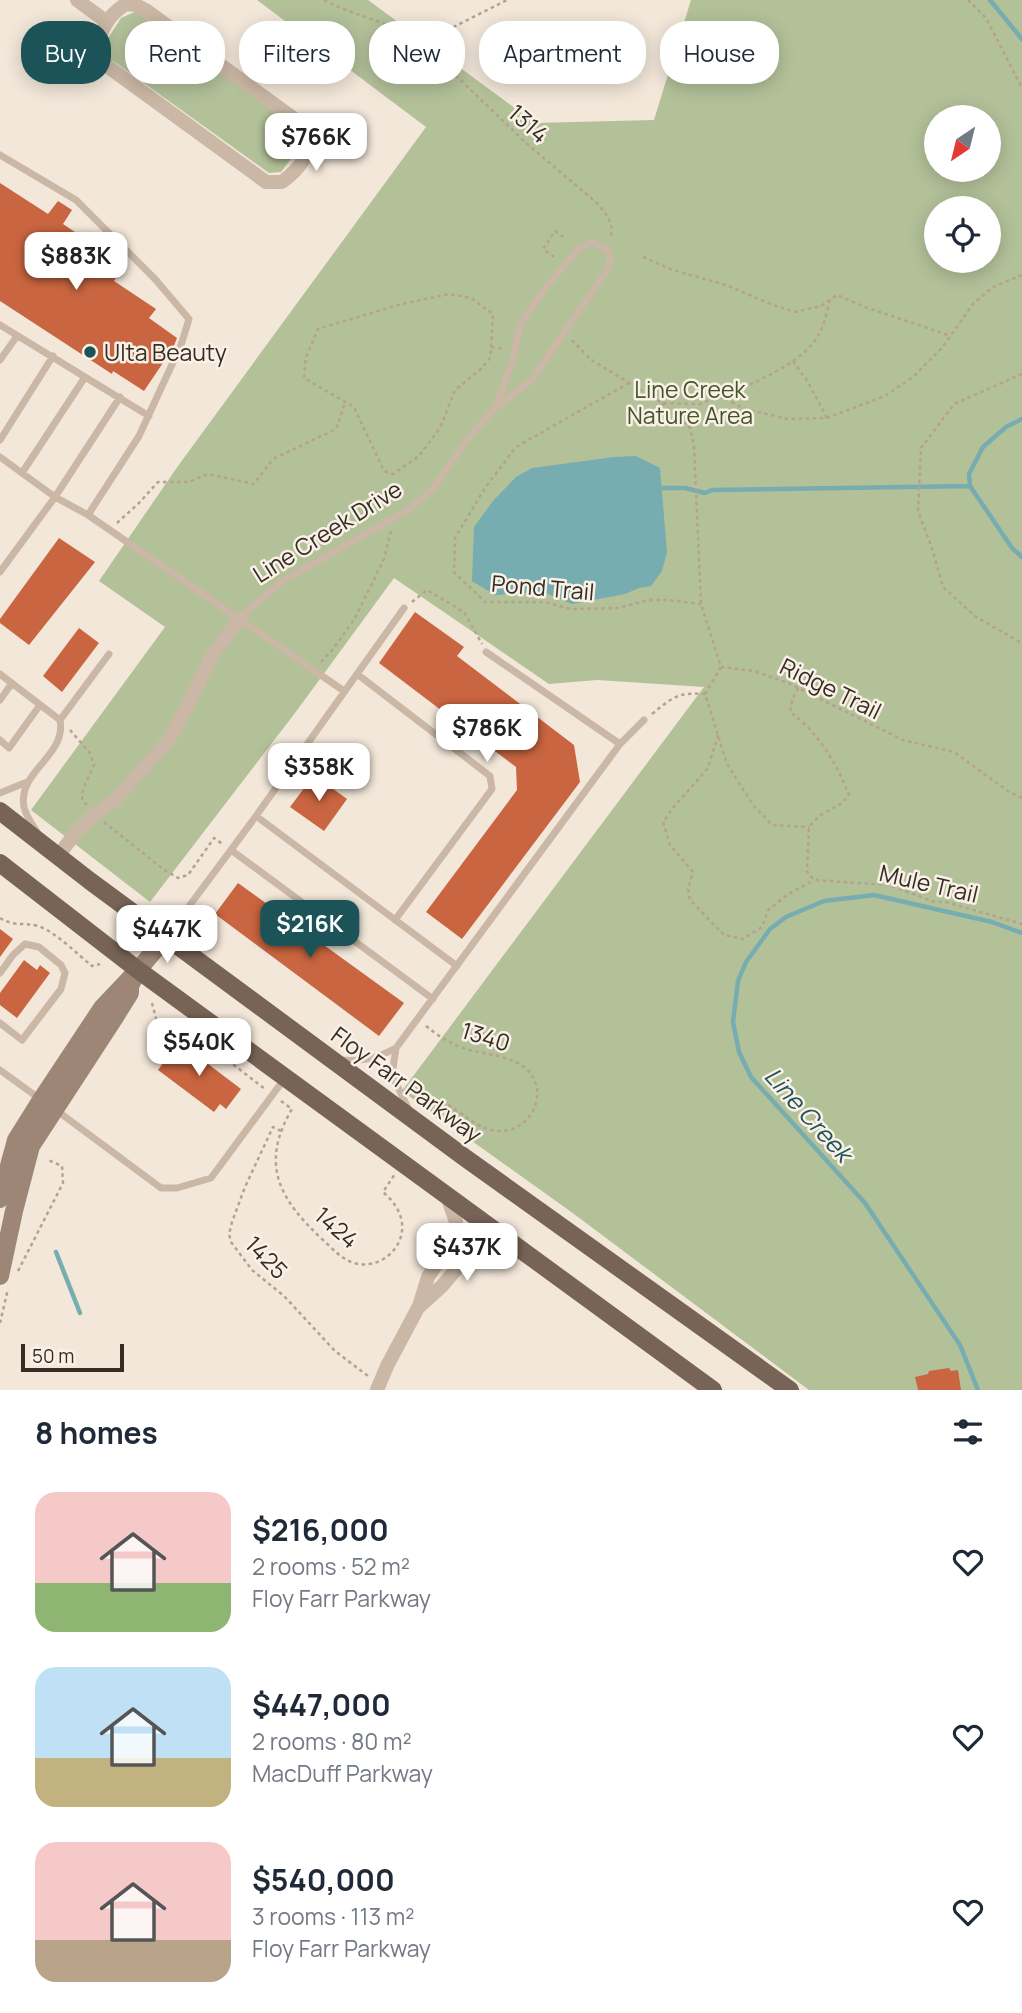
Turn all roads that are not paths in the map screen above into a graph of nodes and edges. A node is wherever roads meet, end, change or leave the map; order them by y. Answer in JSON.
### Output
{"nodes":[{"id":1,"x":77,"y":0,"type":"edge"},
{"id":2,"x":106,"y":21,"type":"edge"},
{"id":3,"x":107,"y":22,"type":"joint"},
{"id":4,"x":0,"y":155,"type":"edge"},
{"id":5,"x":0,"y":325,"type":"edge"},
{"id":6,"x":17,"y":336,"type":"junction"},
{"id":7,"x":53,"y":356,"type":"junction"},
{"id":8,"x":0,"y":360,"type":"edge"},
{"id":9,"x":85,"y":377,"type":"junction"},
{"id":10,"x":120,"y":397,"type":"junction"},
{"id":11,"x":495,"y":408,"type":"junction"},
{"id":12,"x":149,"y":416,"type":"junction"},
{"id":13,"x":0,"y":440,"type":"edge"},
{"id":14,"x":0,"y":457,"type":"edge"},
{"id":15,"x":22,"y":473,"type":"junction"},
{"id":16,"x":55,"y":497,"type":"junction"},
{"id":17,"x":88,"y":515,"type":"junction"},
{"id":18,"x":0,"y":572,"type":"edge"},
{"id":19,"x":404,"y":608,"type":"road end"},
{"id":20,"x":240,"y":618,"type":"junction"},
{"id":21,"x":486,"y":652,"type":"road end"},
{"id":22,"x":109,"y":653,"type":"dead end"},
{"id":23,"x":0,"y":674,"type":"edge"},
{"id":24,"x":357,"y":674,"type":"junction"},
{"id":25,"x":12,"y":683,"type":"junction"},
{"id":26,"x":344,"y":691,"type":"junction"},
{"id":27,"x":0,"y":700,"type":"edge"},
{"id":28,"x":40,"y":705,"type":"junction"},
{"id":29,"x":60,"y":720,"type":"junction"},
{"id":30,"x":644,"y":720,"type":"road end"},
{"id":31,"x":0,"y":740,"type":"edge"},
{"id":32,"x":620,"y":744,"type":"junction"},
{"id":33,"x":27,"y":782,"type":"junction"},
{"id":34,"x":0,"y":793,"type":"edge"},
{"id":35,"x":0,"y":811,"type":"edge"},
{"id":36,"x":256,"y":816,"type":"junction"},
{"id":37,"x":231,"y":850,"type":"junction"},
{"id":38,"x":51,"y":851,"type":"junction"},
{"id":39,"x":0,"y":863,"type":"edge"},
{"id":40,"x":395,"y":920,"type":"junction"},
{"id":41,"x":167,"y":936,"type":"junction"},
{"id":42,"x":457,"y":966,"type":"junction"},
{"id":43,"x":138,"y":970,"type":"junction"},
{"id":44,"x":0,"y":973,"type":"edge"},
{"id":45,"x":433,"y":999,"type":"junction"},
{"id":46,"x":0,"y":1023,"type":"edge"},
{"id":47,"x":396,"y":1048,"type":"junction"},
{"id":48,"x":334,"y":1060,"type":"junction"},
{"id":49,"x":0,"y":1070,"type":"edge"},
{"id":50,"x":286,"y":1078,"type":"junction"},
{"id":51,"x":47,"y":1104,"type":"junction"},
{"id":52,"x":426,"y":1125,"type":"junction"},
{"id":53,"x":447,"y":1196,"type":"junction"},
{"id":54,"x":0,"y":1199,"type":"edge"},
{"id":55,"x":4,"y":1237,"type":"edge"},
{"id":56,"x":509,"y":1240,"type":"junction"},
{"id":57,"x":8,"y":1281,"type":"edge"},
{"id":58,"x":419,"y":1307,"type":"junction"},
{"id":59,"x":378,"y":1386,"type":"edge"},
{"id":60,"x":713,"y":1390,"type":"edge"},
{"id":61,"x":790,"y":1390,"type":"edge"}],
"edges":[{"from":1,"to":2,"type":"street"},
{"from":3,"to":3,"type":"street"},
{"from":4,"to":12,"type":"lane"},
{"from":5,"to":6,"type":"lane"},
{"from":6,"to":7,"type":"lane"},
{"from":6,"to":8,"type":"lane"},
{"from":7,"to":9,"type":"lane"},
{"from":7,"to":13,"type":"lane"},
{"from":9,"to":10,"type":"lane"},
{"from":9,"to":15,"type":"lane"},
{"from":10,"to":12,"type":"lane"},
{"from":10,"to":16,"type":"lane"},
{"from":11,"to":11,"type":"lane","name":"Line Creek Drive"},
{"from":11,"to":20,"type":"lane","name":"Line Creek Drive"},
{"from":12,"to":17,"type":"lane"},
{"from":14,"to":15,"type":"lane"},
{"from":15,"to":16,"type":"lane"},
{"from":16,"to":17,"type":"lane"},
{"from":16,"to":18,"type":"lane"},
{"from":17,"to":20,"type":"lane"},
{"from":19,"to":24,"type":"lane"},
{"from":20,"to":26,"type":"lane"},
{"from":20,"to":38,"type":"street","name":"Line Creek Drive"},
{"from":21,"to":32,"type":"lane"},
{"from":22,"to":29,"type":"lane"},
{"from":23,"to":25,"type":"lane"},
{"from":24,"to":26,"type":"lane"},
{"from":24,"to":40,"type":"lane"},
{"from":25,"to":27,"type":"lane"},
{"from":25,"to":28,"type":"lane"},
{"from":26,"to":36,"type":"lane"},
{"from":28,"to":29,"type":"lane"},
{"from":28,"to":31,"type":"lane"},
{"from":29,"to":33,"type":"lane"},
{"from":30,"to":32,"type":"lane"},
{"from":32,"to":42,"type":"lane"},
{"from":33,"to":34,"type":"lane"},
{"from":33,"to":38,"type":"lane"},
{"from":35,"to":38,"type":"main road","name":"Floy Farr Parkway"},
{"from":36,"to":37,"type":"lane"},
{"from":36,"to":40,"type":"lane"},
{"from":37,"to":41,"type":"lane"},
{"from":37,"to":45,"type":"lane"},
{"from":38,"to":41,"type":"main road","name":"Floy Farr Parkway"},
{"from":39,"to":43,"type":"main road"},
{"from":40,"to":42,"type":"lane"},
{"from":41,"to":43,"type":"street"},
{"from":41,"to":48,"type":"main road","name":"Floy Farr Parkway"},
{"from":42,"to":45,"type":"lane"},
{"from":43,"to":50,"type":"main road"},
{"from":43,"to":51,"type":"street"},
{"from":44,"to":46,"type":"lane"},
{"from":45,"to":47,"type":"lane"},
{"from":47,"to":48,"type":"lane"},
{"from":47,"to":52,"type":"lane"},
{"from":48,"to":52,"type":"main road","name":"Floy Farr Parkway"},
{"from":49,"to":51,"type":"lane"},
{"from":50,"to":51,"type":"lane"},
{"from":50,"to":53,"type":"main road"},
{"from":51,"to":54,"type":"street"},
{"from":51,"to":55,"type":"street"},
{"from":52,"to":61,"type":"main road","name":"Floy Farr Parkway"},
{"from":53,"to":56,"type":"main road"},
{"from":53,"to":58,"type":"street"},
{"from":55,"to":57,"type":"street"},
{"from":56,"to":58,"type":"street"},
{"from":56,"to":60,"type":"main road"},
{"from":58,"to":59,"type":"street"}]}
